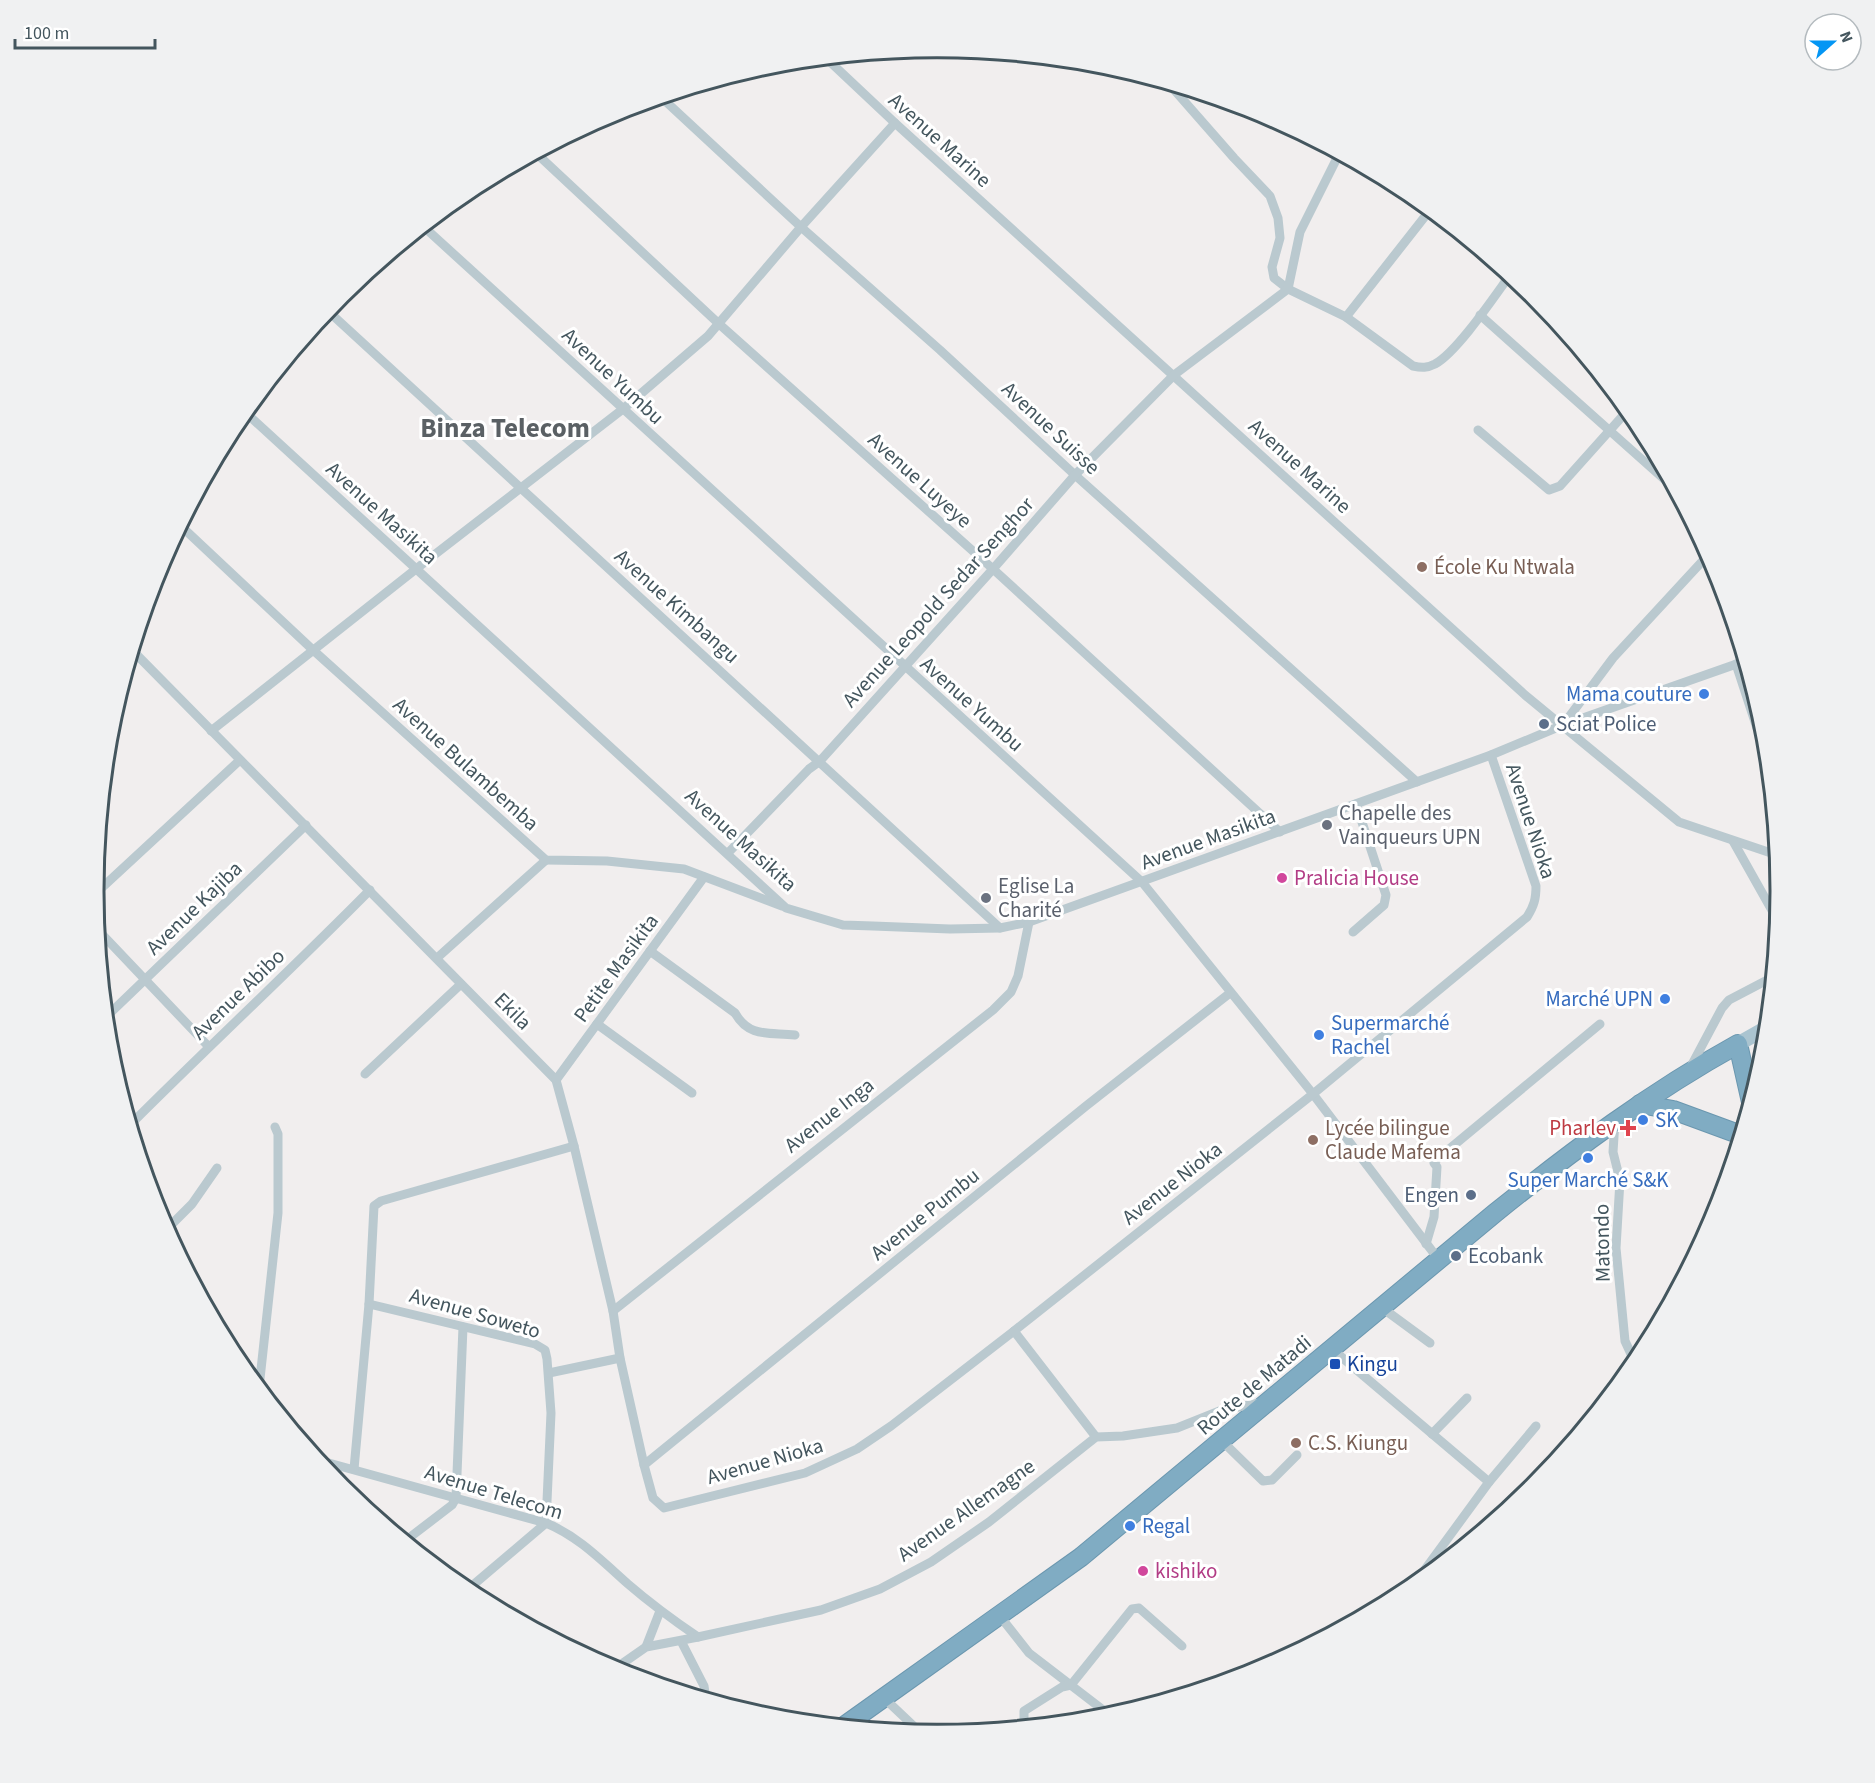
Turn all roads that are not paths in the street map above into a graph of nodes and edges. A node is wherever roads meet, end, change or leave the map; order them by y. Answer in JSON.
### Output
{"nodes":[{"id":1,"x":834,"y":65,"type":"edge"},
{"id":2,"x":1179,"y":95,"type":"edge"},
{"id":3,"x":668,"y":104,"type":"edge"},
{"id":4,"x":895,"y":123,"type":"junction"},
{"id":5,"x":542,"y":159,"type":"edge"},
{"id":6,"x":1336,"y":160,"type":"edge"},
{"id":7,"x":1425,"y":217,"type":"edge"},
{"id":8,"x":801,"y":227,"type":"junction"},
{"id":9,"x":429,"y":232,"type":"edge"},
{"id":10,"x":1505,"y":282,"type":"edge"},
{"id":11,"x":1288,"y":290,"type":"junction"},
{"id":12,"x":1480,"y":315,"type":"junction"},
{"id":13,"x":334,"y":317,"type":"edge"},
{"id":14,"x":1346,"y":317,"type":"junction"},
{"id":15,"x":718,"y":322,"type":"junction"},
{"id":16,"x":1174,"y":375,"type":"junction"},
{"id":17,"x":622,"y":410,"type":"junction"},
{"id":18,"x":1621,"y":417,"type":"edge"},
{"id":19,"x":252,"y":419,"type":"edge"},
{"id":20,"x":1609,"y":429,"type":"junction"},
{"id":21,"x":1478,"y":430,"type":"dead end"},
{"id":22,"x":1658,"y":474,"type":"edge"},
{"id":23,"x":1075,"y":475,"type":"junction"},
{"id":24,"x":521,"y":488,"type":"junction"},
{"id":25,"x":186,"y":531,"type":"edge"},
{"id":26,"x":1702,"y":562,"type":"edge"},
{"id":27,"x":416,"y":569,"type":"junction"},
{"id":28,"x":993,"y":569,"type":"junction"},
{"id":29,"x":313,"y":650,"type":"junction"},
{"id":30,"x":139,"y":657,"type":"edge"},
{"id":31,"x":1738,"y":663,"type":"edge"},
{"id":32,"x":904,"y":667,"type":"junction"},
{"id":33,"x":1563,"y":725,"type":"junction"},
{"id":34,"x":211,"y":732,"type":"junction"},
{"id":35,"x":1491,"y":755,"type":"junction"},
{"id":36,"x":240,"y":760,"type":"junction"},
{"id":37,"x":820,"y":761,"type":"junction"},
{"id":38,"x":1417,"y":782,"type":"junction"},
{"id":39,"x":1356,"y":804,"type":"junction"},
{"id":40,"x":306,"y":825,"type":"junction"},
{"id":41,"x":1280,"y":832,"type":"junction"},
{"id":42,"x":1733,"y":841,"type":"junction"},
{"id":43,"x":728,"y":853,"type":"junction"},
{"id":44,"x":1770,"y":853,"type":"edge"},
{"id":45,"x":546,"y":860,"type":"junction"},
{"id":46,"x":704,"y":877,"type":"junction"},
{"id":47,"x":1142,"y":882,"type":"junction"},
{"id":48,"x":104,"y":886,"type":"edge"},
{"id":49,"x":370,"y":890,"type":"junction"},
{"id":50,"x":786,"y":908,"type":"junction"},
{"id":51,"x":1770,"y":908,"type":"edge"},
{"id":52,"x":1029,"y":922,"type":"junction"},
{"id":53,"x":1000,"y":928,"type":"junction"},
{"id":54,"x":1353,"y":932,"type":"dead end"},
{"id":55,"x":106,"y":938,"type":"edge"},
{"id":56,"x":651,"y":951,"type":"junction"},
{"id":57,"x":437,"y":958,"type":"junction"},
{"id":58,"x":144,"y":980,"type":"junction"},
{"id":59,"x":1765,"y":982,"type":"edge"},
{"id":60,"x":461,"y":984,"type":"junction"},
{"id":61,"x":1230,"y":993,"type":"junction"},
{"id":62,"x":114,"y":1010,"type":"edge"},
{"id":63,"x":597,"y":1024,"type":"junction"},
{"id":64,"x":1600,"y":1024,"type":"dead end"},
{"id":65,"x":1758,"y":1033,"type":"edge"},
{"id":66,"x":795,"y":1035,"type":"dead end"},
{"id":67,"x":1738,"y":1044,"type":"junction"},
{"id":68,"x":209,"y":1047,"type":"junction"},
{"id":69,"x":1688,"y":1072,"type":"junction"},
{"id":70,"x":365,"y":1074,"type":"dead end"},
{"id":71,"x":556,"y":1080,"type":"junction"},
{"id":72,"x":1747,"y":1085,"type":"edge"},
{"id":73,"x":692,"y":1093,"type":"dead end"},
{"id":74,"x":1313,"y":1094,"type":"junction"},
{"id":75,"x":1640,"y":1104,"type":"junction"},
{"id":76,"x":137,"y":1119,"type":"edge"},
{"id":77,"x":1615,"y":1121,"type":"junction"},
{"id":78,"x":275,"y":1127,"type":"dead end"},
{"id":79,"x":1734,"y":1132,"type":"edge"},
{"id":80,"x":574,"y":1146,"type":"junction"},
{"id":81,"x":217,"y":1168,"type":"dead end"},
{"id":82,"x":174,"y":1222,"type":"edge"},
{"id":83,"x":1426,"y":1244,"type":"junction"},
{"id":84,"x":1439,"y":1260,"type":"junction"},
{"id":85,"x":369,"y":1304,"type":"junction"},
{"id":86,"x":1381,"y":1307,"type":"junction"},
{"id":87,"x":613,"y":1311,"type":"junction"},
{"id":88,"x":463,"y":1327,"type":"junction"},
{"id":89,"x":1014,"y":1331,"type":"junction"},
{"id":90,"x":1430,"y":1343,"type":"dead end"},
{"id":91,"x":1332,"y":1349,"type":"junction"},
{"id":92,"x":1631,"y":1353,"type":"edge"},
{"id":93,"x":620,"y":1358,"type":"junction"},
{"id":94,"x":549,"y":1373,"type":"junction"},
{"id":95,"x":260,"y":1376,"type":"edge"},
{"id":96,"x":1467,"y":1398,"type":"dead end"},
{"id":97,"x":1269,"y":1401,"type":"junction"},
{"id":98,"x":1536,"y":1426,"type":"dead end"},
{"id":99,"x":1432,"y":1434,"type":"junction"},
{"id":100,"x":1096,"y":1437,"type":"junction"},
{"id":101,"x":1222,"y":1441,"type":"junction"},
{"id":102,"x":1297,"y":1455,"type":"dead end"},
{"id":103,"x":332,"y":1463,"type":"edge"},
{"id":104,"x":644,"y":1465,"type":"junction"},
{"id":105,"x":354,"y":1469,"type":"junction"},
{"id":106,"x":1489,"y":1482,"type":"junction"},
{"id":107,"x":456,"y":1498,"type":"junction"},
{"id":108,"x":664,"y":1508,"type":"joint"},
{"id":109,"x":546,"y":1522,"type":"junction"},
{"id":110,"x":410,"y":1536,"type":"edge"},
{"id":111,"x":1430,"y":1563,"type":"edge"},
{"id":112,"x":475,"y":1584,"type":"edge"},
{"id":113,"x":660,"y":1611,"type":"junction"},
{"id":114,"x":999,"y":1615,"type":"junction"},
{"id":115,"x":698,"y":1638,"type":"junction"},
{"id":116,"x":681,"y":1641,"type":"junction"},
{"id":117,"x":1182,"y":1646,"type":"dead end"},
{"id":118,"x":646,"y":1647,"type":"junction"},
{"id":119,"x":624,"y":1663,"type":"edge"},
{"id":120,"x":1071,"y":1685,"type":"junction"},
{"id":121,"x":705,"y":1691,"type":"edge"},
{"id":122,"x":884,"y":1698,"type":"junction"},
{"id":123,"x":1101,"y":1708,"type":"edge"},
{"id":124,"x":1024,"y":1719,"type":"edge"},
{"id":125,"x":853,"y":1720,"type":"edge"},
{"id":126,"x":911,"y":1724,"type":"edge"}],
"edges":[{"from":1,"to":4,"type":"street","name":"Avenue Marine"},
{"from":2,"to":11,"type":"street"},
{"from":3,"to":8,"type":"street","name":"Avenue Suisse"},
{"from":4,"to":8,"type":"street"},
{"from":4,"to":16,"type":"street","name":"Avenue Marine"},
{"from":5,"to":15,"type":"street","name":"Avenue Luyeye"},
{"from":6,"to":11,"type":"street"},
{"from":7,"to":14,"type":"street"},
{"from":8,"to":15,"type":"street"},
{"from":8,"to":23,"type":"street","name":"Avenue Suisse"},
{"from":9,"to":17,"type":"street","name":"Avenue Yumbu"},
{"from":10,"to":12,"type":"street"},
{"from":11,"to":14,"type":"street"},
{"from":11,"to":16,"type":"street","name":"Avenue Leopold Sedar Senghor"},
{"from":12,"to":14,"type":"street"},
{"from":12,"to":20,"type":"street"},
{"from":13,"to":24,"type":"street","name":"Avenue Kimbangu"},
{"from":15,"to":17,"type":"street"},
{"from":15,"to":28,"type":"street","name":"Avenue Luyeye"},
{"from":16,"to":23,"type":"street","name":"Avenue Leopold Sedar Senghor"},
{"from":16,"to":33,"type":"street","name":"Avenue Marine"},
{"from":17,"to":24,"type":"street"},
{"from":17,"to":32,"type":"street","name":"Avenue Yumbu"},
{"from":18,"to":20,"type":"street"},
{"from":19,"to":27,"type":"street","name":"Avenue Masikita"},
{"from":20,"to":21,"type":"street"},
{"from":20,"to":22,"type":"street"},
{"from":23,"to":28,"type":"street","name":"Avenue Leopold Sedar Senghor"},
{"from":23,"to":38,"type":"street","name":"Avenue Suisse"},
{"from":24,"to":27,"type":"street"},
{"from":24,"to":37,"type":"street","name":"Avenue Kimbangu"},
{"from":25,"to":29,"type":"street","name":"Avenue Bulambemba"},
{"from":26,"to":33,"type":"street"},
{"from":27,"to":29,"type":"street"},
{"from":27,"to":43,"type":"street","name":"Avenue Masikita"},
{"from":28,"to":32,"type":"street","name":"Avenue Leopold Sedar Senghor"},
{"from":28,"to":41,"type":"street","name":"Avenue Luyeye"},
{"from":29,"to":34,"type":"street"},
{"from":29,"to":45,"type":"street","name":"Avenue Bulambemba"},
{"from":30,"to":34,"type":"street","name":"Ekila"},
{"from":31,"to":33,"type":"street","name":"Avenue Masikita"},
{"from":32,"to":37,"type":"street","name":"Avenue Leopold Sedar Senghor"},
{"from":32,"to":47,"type":"street","name":"Avenue Yumbu"},
{"from":33,"to":35,"type":"street","name":"Avenue Masikita"},
{"from":33,"to":42,"type":"street","name":"Avenue Marine"},
{"from":34,"to":36,"type":"street","name":"Ekila"},
{"from":35,"to":38,"type":"street","name":"Avenue Masikita"},
{"from":35,"to":74,"type":"street","name":"Avenue Nioka"},
{"from":36,"to":40,"type":"street","name":"Ekila"},
{"from":36,"to":48,"type":"street"},
{"from":37,"to":43,"type":"street","name":"Avenue Leopold Sedar Senghor"},
{"from":37,"to":53,"type":"street","name":"Avenue Kimbangu"},
{"from":38,"to":39,"type":"street","name":"Avenue Masikita"},
{"from":39,"to":41,"type":"street","name":"Avenue Masikita"},
{"from":39,"to":54,"type":"street"},
{"from":40,"to":49,"type":"street","name":"Ekila"},
{"from":40,"to":58,"type":"street","name":"Avenue Kajiba"},
{"from":41,"to":47,"type":"street","name":"Avenue Masikita"},
{"from":42,"to":44,"type":"street","name":"Avenue Marine"},
{"from":42,"to":51,"type":"street"},
{"from":43,"to":50,"type":"street","name":"Avenue Masikita"},
{"from":45,"to":46,"type":"street","name":"Avenue Bulambemba"},
{"from":45,"to":57,"type":"street"},
{"from":46,"to":50,"type":"street","name":"Avenue Bulambemba"},
{"from":46,"to":56,"type":"street","name":"Petite Masikita"},
{"from":47,"to":52,"type":"street","name":"Avenue Masikita"},
{"from":47,"to":61,"type":"street","name":"Avenue Yumbu"},
{"from":49,"to":57,"type":"street","name":"Ekila"},
{"from":49,"to":68,"type":"street","name":"Avenue Abibo"},
{"from":50,"to":53,"type":"street","name":"Avenue Masikita"},
{"from":52,"to":53,"type":"street","name":"Avenue Masikita"},
{"from":52,"to":87,"type":"street","name":"Avenue Inga"},
{"from":55,"to":58,"type":"street"},
{"from":56,"to":63,"type":"street","name":"Petite Masikita"},
{"from":56,"to":66,"type":"street"},
{"from":57,"to":60,"type":"street","name":"Ekila"},
{"from":58,"to":62,"type":"street","name":"Avenue Kajiba"},
{"from":58,"to":68,"type":"street"},
{"from":59,"to":69,"type":"street"},
{"from":60,"to":70,"type":"street"},
{"from":60,"to":71,"type":"street","name":"Ekila"},
{"from":61,"to":74,"type":"street","name":"Avenue Yumbu"},
{"from":61,"to":104,"type":"street","name":"Avenue Pumbu"},
{"from":63,"to":71,"type":"street","name":"Petite Masikita"},
{"from":63,"to":73,"type":"street"},
{"from":64,"to":83,"type":"street"},
{"from":65,"to":67,"type":"main road"},
{"from":67,"to":69,"type":"highway","name":"Route de Matadi"},
{"from":67,"to":72,"type":"highway"},
{"from":68,"to":76,"type":"street","name":"Avenue Abibo"},
{"from":69,"to":75,"type":"highway","name":"Route de Matadi"},
{"from":71,"to":80,"type":"street","name":"Ekila"},
{"from":74,"to":83,"type":"street","name":"Avenue Yumbu"},
{"from":74,"to":89,"type":"street","name":"Avenue Nioka"},
{"from":75,"to":77,"type":"highway","name":"Route de Matadi"},
{"from":75,"to":79,"type":"highway"},
{"from":77,"to":84,"type":"highway","name":"Route de Matadi"},
{"from":77,"to":92,"type":"street","name":"Matondo"},
{"from":78,"to":95,"type":"street"},
{"from":80,"to":85,"type":"street"},
{"from":80,"to":87,"type":"street","name":"Ekila"},
{"from":81,"to":82,"type":"street"},
{"from":83,"to":84,"type":"street","name":"Avenue Yumbu"},
{"from":84,"to":86,"type":"highway","name":"Route de Matadi"},
{"from":85,"to":88,"type":"street","name":"Avenue Soweto"},
{"from":85,"to":105,"type":"street"},
{"from":86,"to":90,"type":"street"},
{"from":86,"to":91,"type":"highway","name":"Route de Matadi"},
{"from":87,"to":93,"type":"street","name":"Ekila"},
{"from":88,"to":94,"type":"street","name":"Avenue Soweto"},
{"from":88,"to":107,"type":"street"},
{"from":89,"to":100,"type":"street"},
{"from":89,"to":108,"type":"street","name":"Avenue Nioka"},
{"from":91,"to":97,"type":"highway","name":"Route de Matadi"},
{"from":91,"to":99,"type":"street"},
{"from":93,"to":94,"type":"street"},
{"from":93,"to":104,"type":"street","name":"Ekila"},
{"from":94,"to":109,"type":"street","name":"Avenue Soweto"},
{"from":96,"to":99,"type":"street"},
{"from":97,"to":100,"type":"street"},
{"from":97,"to":101,"type":"highway","name":"Route de Matadi"},
{"from":98,"to":106,"type":"street"},
{"from":99,"to":106,"type":"street"},
{"from":100,"to":115,"type":"street","name":"Avenue Allemagne"},
{"from":101,"to":102,"type":"street"},
{"from":101,"to":114,"type":"highway","name":"Route de Matadi"},
{"from":103,"to":105,"type":"street","name":"Avenue Telecom"},
{"from":104,"to":108,"type":"street","name":"Ekila"},
{"from":105,"to":107,"type":"street","name":"Avenue Telecom"},
{"from":106,"to":111,"type":"street"},
{"from":107,"to":109,"type":"street","name":"Avenue Telecom"},
{"from":107,"to":110,"type":"street"},
{"from":109,"to":112,"type":"street"},
{"from":109,"to":113,"type":"street","name":"Avenue Telecom"},
{"from":113,"to":115,"type":"street","name":"Avenue Telecom"},
{"from":113,"to":118,"type":"street"},
{"from":114,"to":120,"type":"street"},
{"from":114,"to":122,"type":"highway","name":"Route de Matadi"},
{"from":115,"to":116,"type":"street","name":"Avenue Allemagne"},
{"from":116,"to":118,"type":"street","name":"Avenue Allemagne"},
{"from":116,"to":121,"type":"street"},
{"from":117,"to":120,"type":"street"},
{"from":118,"to":119,"type":"street","name":"Avenue Allemagne"},
{"from":120,"to":123,"type":"street"},
{"from":120,"to":124,"type":"street"},
{"from":122,"to":125,"type":"highway","name":"Route de Matadi"},
{"from":122,"to":126,"type":"street"}]}
